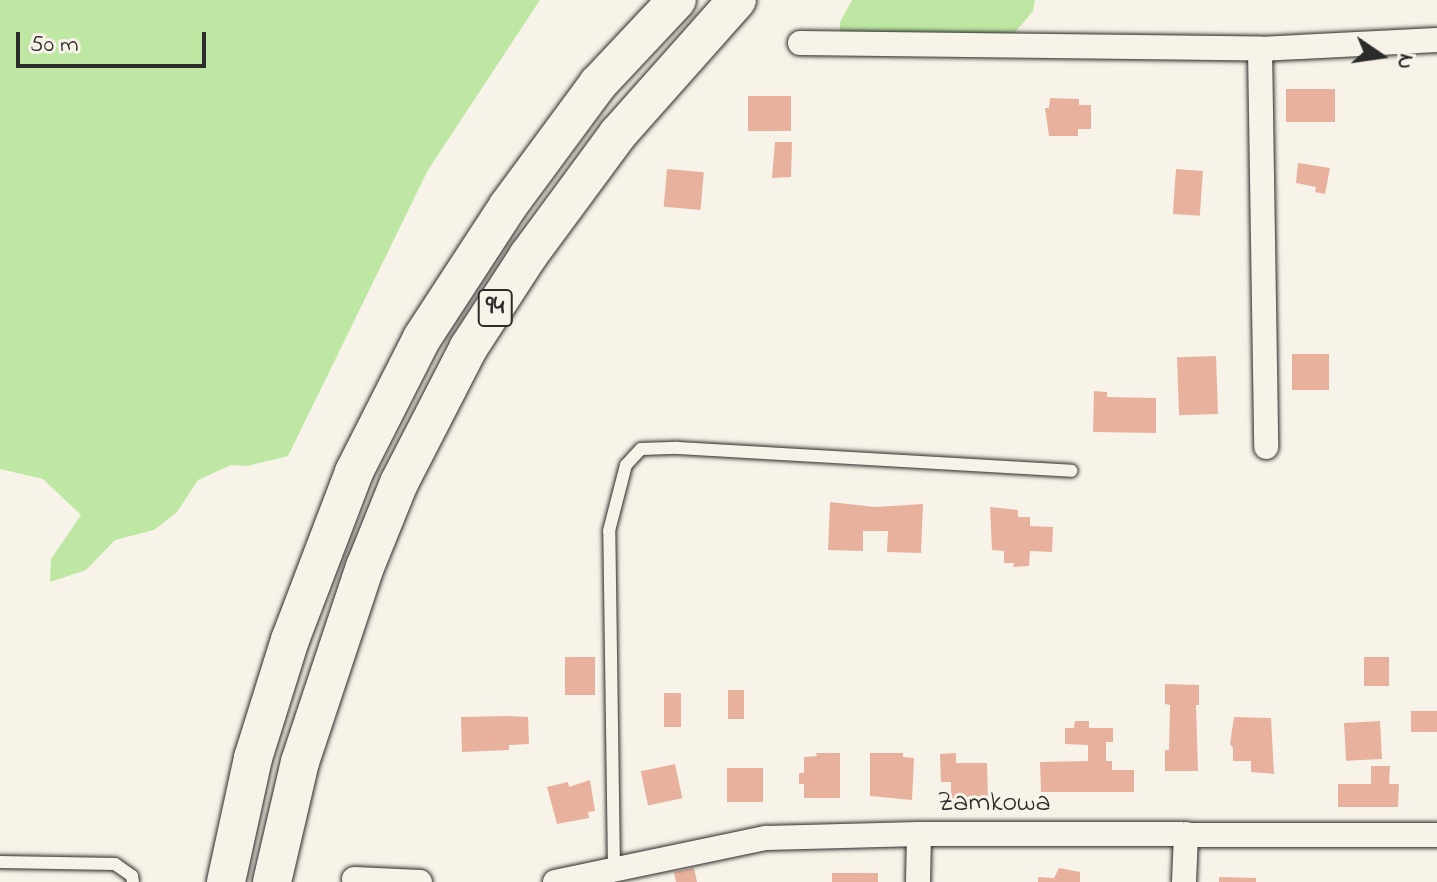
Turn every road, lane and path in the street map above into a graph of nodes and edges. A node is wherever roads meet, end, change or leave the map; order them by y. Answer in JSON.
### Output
{"nodes":[{"id":1,"x":677,"y":0,"type":"edge"},
{"id":2,"x":737,"y":0,"type":"edge"},
{"id":3,"x":1437,"y":40,"type":"edge"},
{"id":4,"x":800,"y":43,"type":"dead end"},
{"id":5,"x":1260,"y":49,"type":"junction"},
{"id":6,"x":1266,"y":447,"type":"dead end"},
{"id":7,"x":1071,"y":471,"type":"dead end"},
{"id":8,"x":919,"y":834,"type":"junction"},
{"id":9,"x":1186,"y":834,"type":"junction"},
{"id":10,"x":1437,"y":835,"type":"edge"},
{"id":11,"x":0,"y":862,"type":"edge"},
{"id":12,"x":614,"y":869,"type":"junction"},
{"id":13,"x":349,"y":881,"type":"edge"},
{"id":14,"x":133,"y":882,"type":"edge"},
{"id":15,"x":226,"y":882,"type":"edge"},
{"id":16,"x":272,"y":882,"type":"edge"},
{"id":17,"x":420,"y":882,"type":"edge"},
{"id":18,"x":555,"y":882,"type":"edge"},
{"id":19,"x":918,"y":882,"type":"edge"},
{"id":20,"x":1184,"y":882,"type":"edge"}],
"edges":[{"from":1,"to":15,"type":"main road","number":"94"},
{"from":2,"to":16,"type":"main road","number":"94"},
{"from":3,"to":5,"type":"street"},
{"from":4,"to":5,"type":"street"},
{"from":5,"to":6,"type":"street"},
{"from":7,"to":12,"type":"lane"},
{"from":8,"to":9,"type":"street","name":"Zamkowa"},
{"from":8,"to":12,"type":"street","name":"Zamkowa"},
{"from":8,"to":19,"type":"street"},
{"from":9,"to":10,"type":"street","name":"Zamkowa"},
{"from":9,"to":20,"type":"street"},
{"from":11,"to":14,"type":"lane"},
{"from":12,"to":18,"type":"street","name":"Zamkowa"},
{"from":13,"to":17,"type":"street"}]}
